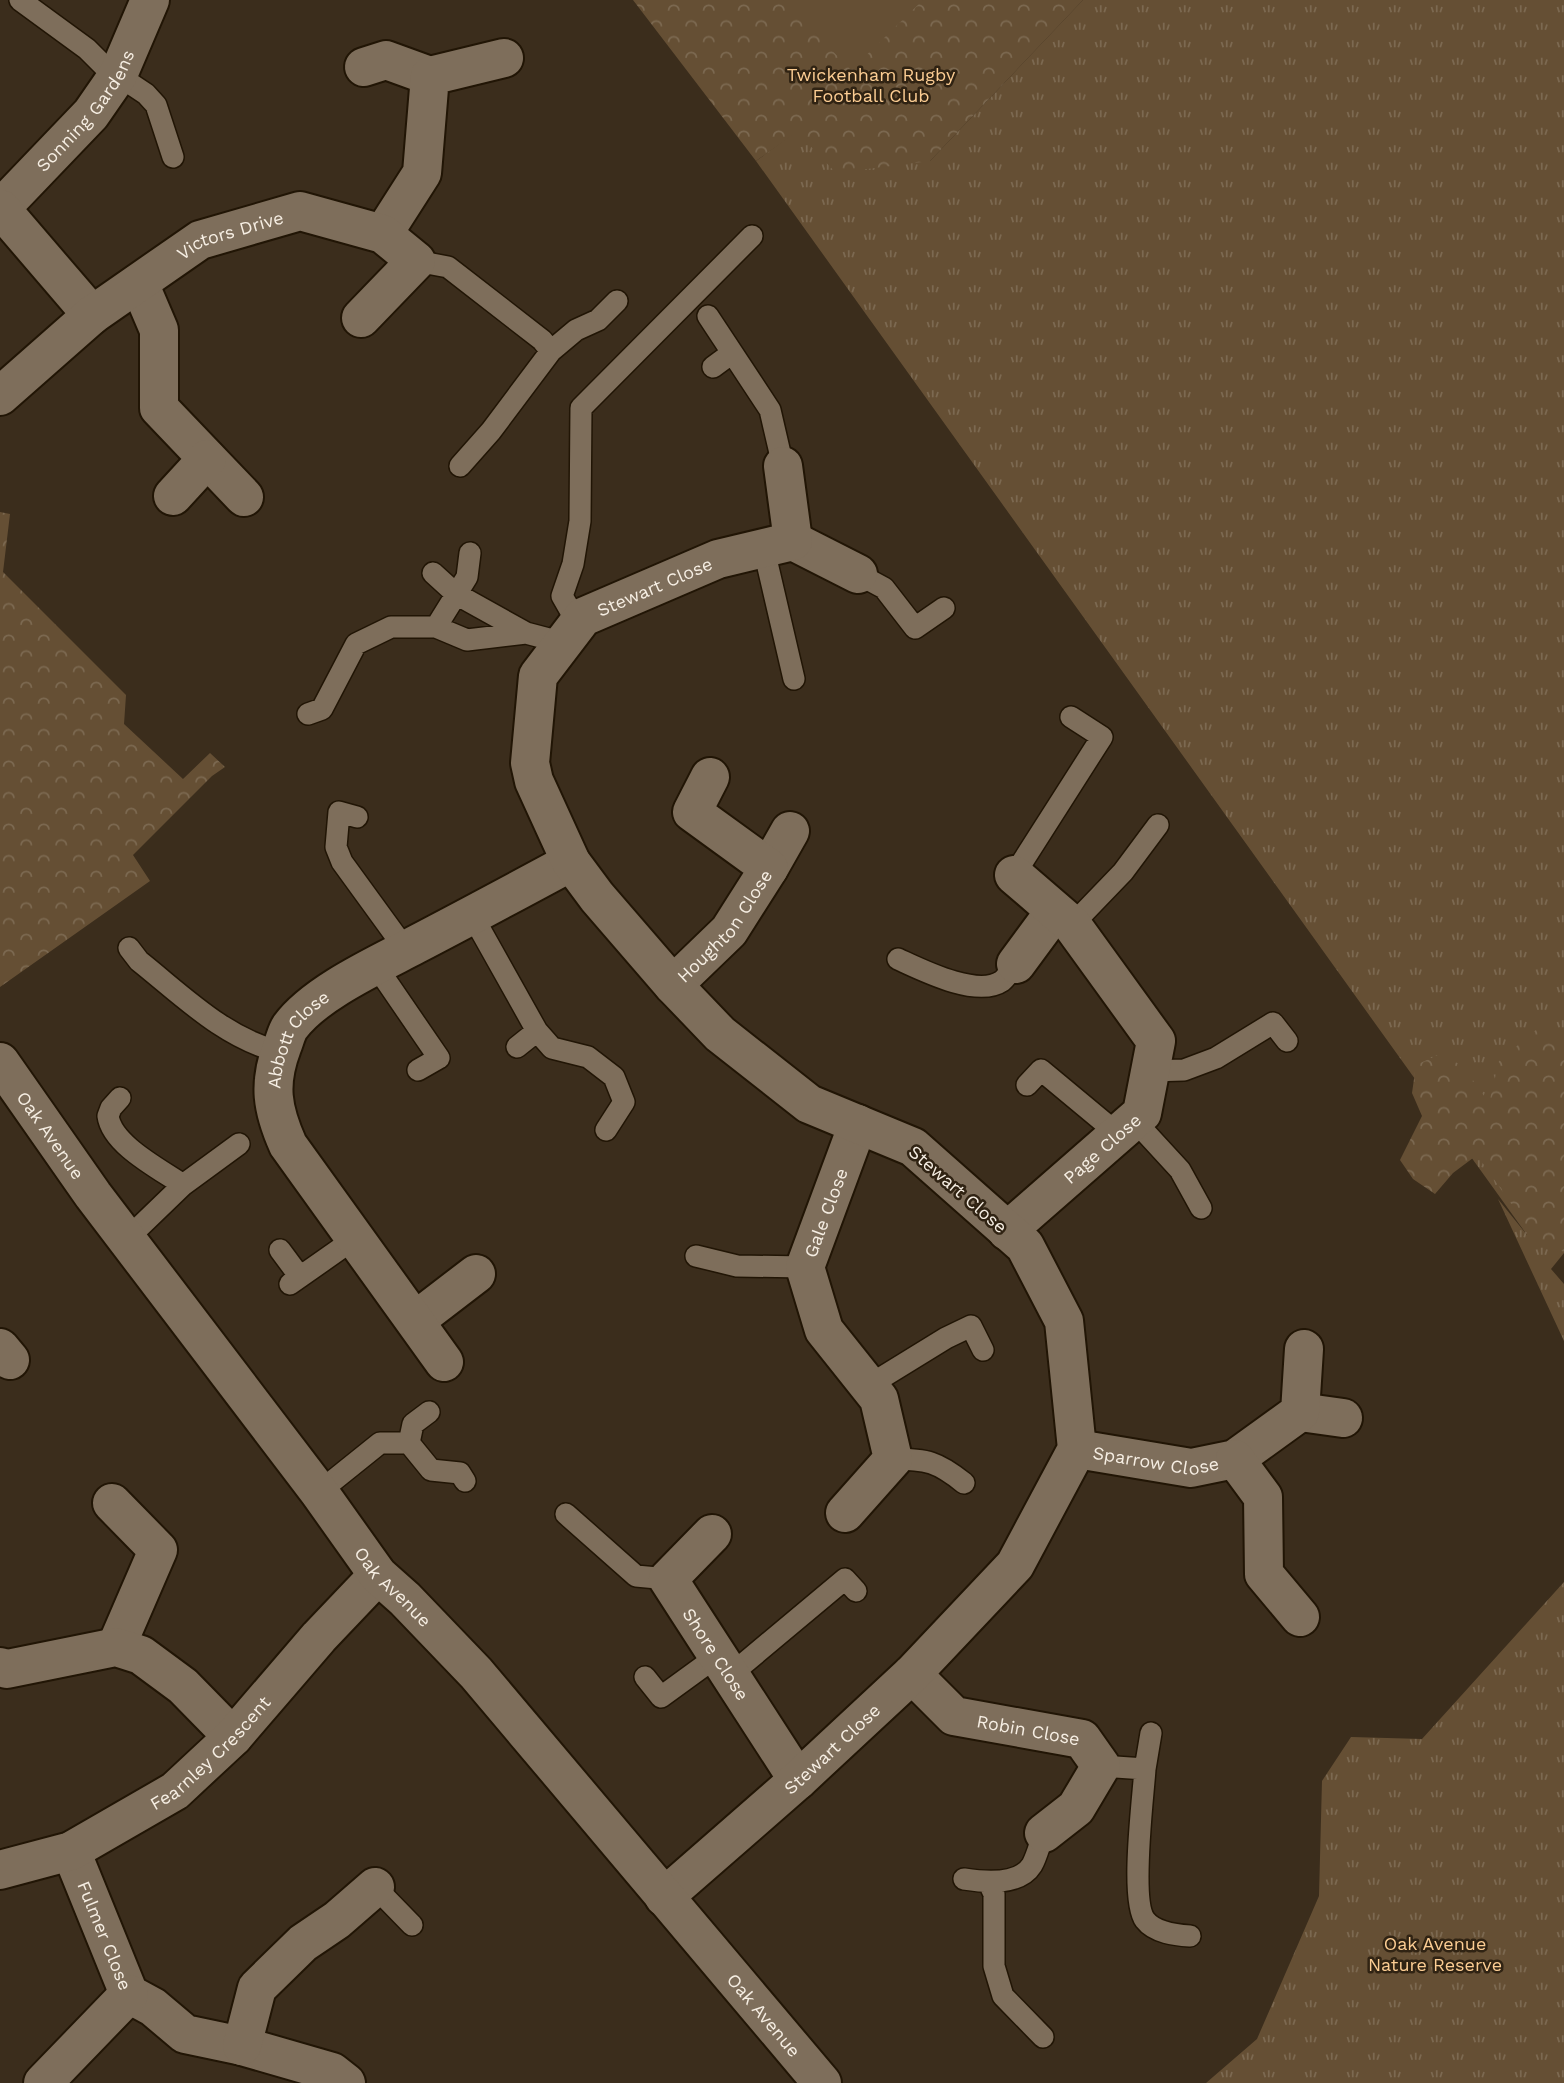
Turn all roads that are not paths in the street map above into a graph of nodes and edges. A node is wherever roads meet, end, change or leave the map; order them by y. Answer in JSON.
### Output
{"nodes":[{"id":1,"x":20,"y":0,"type":"edge"},
{"id":2,"x":150,"y":0,"type":"edge"},
{"id":3,"x":504,"y":58,"type":"dead end"},
{"id":4,"x":363,"y":67,"type":"dead end"},
{"id":5,"x":118,"y":75,"type":"junction"},
{"id":6,"x":430,"y":76,"type":"junction"},
{"id":7,"x":173,"y":157,"type":"dead end"},
{"id":8,"x":0,"y":209,"type":"edge"},
{"id":9,"x":383,"y":234,"type":"junction"},
{"id":10,"x":752,"y":236,"type":"dead end"},
{"id":11,"x":416,"y":261,"type":"junction"},
{"id":12,"x":139,"y":283,"type":"junction"},
{"id":13,"x":617,"y":301,"type":"dead end"},
{"id":14,"x":92,"y":315,"type":"junction"},
{"id":15,"x":708,"y":316,"type":"dead end"},
{"id":16,"x":360,"y":318,"type":"dead end"},
{"id":17,"x":551,"y":351,"type":"junction"},
{"id":18,"x":732,"y":354,"type":"junction"},
{"id":19,"x":713,"y":367,"type":"dead end"},
{"id":20,"x":0,"y":396,"type":"edge"},
{"id":21,"x":207,"y":458,"type":"junction"},
{"id":22,"x":460,"y":466,"type":"dead end"},
{"id":23,"x":783,"y":466,"type":"joint"},
{"id":24,"x":173,"y":496,"type":"dead end"},
{"id":25,"x":244,"y":497,"type":"dead end"},
{"id":26,"x":779,"y":545,"type":"junction"},
{"id":27,"x":470,"y":553,"type":"dead end"},
{"id":28,"x":433,"y":573,"type":"dead end"},
{"id":29,"x":858,"y":574,"type":"joint"},
{"id":30,"x":456,"y":594,"type":"junction"},
{"id":31,"x":944,"y":608,"type":"dead end"},
{"id":32,"x":436,"y":627,"type":"junction"},
{"id":33,"x":526,"y":633,"type":"junction"},
{"id":34,"x":571,"y":633,"type":"junction"},
{"id":35,"x":794,"y":679,"type":"dead end"},
{"id":36,"x":307,"y":714,"type":"dead end"},
{"id":37,"x":1071,"y":717,"type":"dead end"},
{"id":38,"x":709,"y":777,"type":"dead end"},
{"id":39,"x":357,"y":817,"type":"dead end"},
{"id":40,"x":1158,"y":825,"type":"dead end"},
{"id":41,"x":790,"y":831,"type":"dead end"},
{"id":42,"x":571,"y":863,"type":"junction"},
{"id":43,"x":769,"y":868,"type":"junction"},
{"id":44,"x":1014,"y":876,"type":"joint"},
{"id":45,"x":472,"y":915,"type":"junction"},
{"id":46,"x":1063,"y":918,"type":"junction"},
{"id":47,"x":129,"y":948,"type":"dead end"},
{"id":48,"x":391,"y":958,"type":"junction"},
{"id":49,"x":898,"y":959,"type":"dead end"},
{"id":50,"x":1016,"y":964,"type":"joint"},
{"id":51,"x":673,"y":985,"type":"junction"},
{"id":52,"x":537,"y":1031,"type":"junction"},
{"id":53,"x":1287,"y":1041,"type":"dead end"},
{"id":54,"x":517,"y":1047,"type":"dead end"},
{"id":55,"x":280,"y":1052,"type":"junction"},
{"id":56,"x":0,"y":1062,"type":"edge"},
{"id":57,"x":418,"y":1070,"type":"dead end"},
{"id":58,"x":1150,"y":1072,"type":"junction"},
{"id":59,"x":1027,"y":1086,"type":"dead end"},
{"id":60,"x":120,"y":1098,"type":"dead end"},
{"id":61,"x":858,"y":1124,"type":"junction"},
{"id":62,"x":1126,"y":1127,"type":"junction"},
{"id":63,"x":607,"y":1130,"type":"dead end"},
{"id":64,"x":239,"y":1144,"type":"dead end"},
{"id":65,"x":183,"y":1185,"type":"junction"},
{"id":66,"x":1201,"y":1208,"type":"dead end"},
{"id":67,"x":1007,"y":1231,"type":"junction"},
{"id":68,"x":127,"y":1239,"type":"junction"},
{"id":69,"x":354,"y":1239,"type":"junction"},
{"id":70,"x":281,"y":1250,"type":"dead end"},
{"id":71,"x":696,"y":1256,"type":"dead end"},
{"id":72,"x":805,"y":1268,"type":"junction"},
{"id":73,"x":476,"y":1274,"type":"dead end"},
{"id":74,"x":415,"y":1320,"type":"junction"},
{"id":75,"x":1304,"y":1349,"type":"dead end"},
{"id":76,"x":983,"y":1350,"type":"dead end"},
{"id":77,"x":444,"y":1363,"type":"dead end"},
{"id":78,"x":868,"y":1386,"type":"junction"},
{"id":79,"x":429,"y":1412,"type":"dead end"},
{"id":80,"x":1300,"y":1412,"type":"junction"},
{"id":81,"x":1343,"y":1418,"type":"dead end"},
{"id":82,"x":409,"y":1443,"type":"junction"},
{"id":83,"x":1077,"y":1450,"type":"junction"},
{"id":84,"x":893,"y":1459,"type":"junction"},
{"id":85,"x":1236,"y":1459,"type":"junction"},
{"id":86,"x":465,"y":1481,"type":"dead end"},
{"id":87,"x":964,"y":1483,"type":"dead end"},
{"id":88,"x":319,"y":1492,"type":"junction"},
{"id":89,"x":112,"y":1503,"type":"dead end"},
{"id":90,"x":845,"y":1513,"type":"dead end"},
{"id":91,"x":566,"y":1514,"type":"dead end"},
{"id":92,"x":712,"y":1534,"type":"dead end"},
{"id":93,"x":378,"y":1575,"type":"junction"},
{"id":94,"x":668,"y":1579,"type":"junction"},
{"id":95,"x":856,"y":1591,"type":"dead end"},
{"id":96,"x":1300,"y":1617,"type":"dead end"},
{"id":97,"x":116,"y":1647,"type":"junction"},
{"id":98,"x":0,"y":1667,"type":"edge"},
{"id":99,"x":723,"y":1667,"type":"junction"},
{"id":100,"x":912,"y":1674,"type":"junction"},
{"id":101,"x":645,"y":1677,"type":"dead end"},
{"id":102,"x":1151,"y":1733,"type":"dead end"},
{"id":103,"x":233,"y":1737,"type":"junction"},
{"id":104,"x":1101,"y":1766,"type":"junction"},
{"id":105,"x":1145,"y":1769,"type":"junction"},
{"id":106,"x":798,"y":1780,"type":"junction"},
{"id":107,"x":1044,"y":1833,"type":"joint"},
{"id":108,"x":71,"y":1851,"type":"junction"},
{"id":109,"x":0,"y":1870,"type":"edge"},
{"id":110,"x":964,"y":1879,"type":"dead end"},
{"id":111,"x":989,"y":1883,"type":"junction"},
{"id":112,"x":375,"y":1887,"type":"joint"},
{"id":113,"x":664,"y":1897,"type":"junction"},
{"id":114,"x":412,"y":1925,"type":"dead end"},
{"id":115,"x":1190,"y":1936,"type":"dead end"},
{"id":116,"x":129,"y":1994,"type":"junction"},
{"id":117,"x":1042,"y":2037,"type":"dead end"},
{"id":118,"x":242,"y":2046,"type":"junction"},
{"id":119,"x":43,"y":2083,"type":"edge"},
{"id":120,"x":346,"y":2083,"type":"edge"},
{"id":121,"x":822,"y":2083,"type":"edge"}],
"edges":[{"from":1,"to":5,"type":"lane"},
{"from":2,"to":5,"type":"street","name":"Sonning Gardens"},
{"from":3,"to":6,"type":"street"},
{"from":4,"to":6,"type":"street"},
{"from":5,"to":7,"type":"lane"},
{"from":5,"to":8,"type":"street","name":"Sonning Gardens"},
{"from":6,"to":9,"type":"street"},
{"from":8,"to":14,"type":"street","name":"Sonning Gardens"},
{"from":9,"to":11,"type":"street","name":"Victors Drive"},
{"from":9,"to":12,"type":"street","name":"Victors Drive"},
{"from":10,"to":34,"type":"lane"},
{"from":11,"to":16,"type":"street"},
{"from":11,"to":17,"type":"lane"},
{"from":12,"to":14,"type":"street","name":"Victors Drive"},
{"from":12,"to":21,"type":"street"},
{"from":13,"to":17,"type":"lane"},
{"from":14,"to":20,"type":"street","name":"Victors Drive"},
{"from":15,"to":18,"type":"lane"},
{"from":17,"to":22,"type":"lane"},
{"from":18,"to":19,"type":"lane"},
{"from":18,"to":23,"type":"lane"},
{"from":21,"to":24,"type":"street"},
{"from":21,"to":25,"type":"street"},
{"from":23,"to":26,"type":"street"},
{"from":26,"to":29,"type":"street"},
{"from":26,"to":34,"type":"street","name":"Stewart Close"},
{"from":26,"to":35,"type":"lane"},
{"from":27,"to":30,"type":"lane"},
{"from":28,"to":30,"type":"lane"},
{"from":29,"to":31,"type":"lane"},
{"from":30,"to":32,"type":"lane"},
{"from":30,"to":33,"type":"lane"},
{"from":32,"to":33,"type":"lane"},
{"from":32,"to":36,"type":"lane"},
{"from":33,"to":34,"type":"lane"},
{"from":34,"to":42,"type":"street","name":"Stewart Close"},
{"from":37,"to":44,"type":"lane"},
{"from":38,"to":43,"type":"street","name":"Houghton Close"},
{"from":39,"to":48,"type":"lane"},
{"from":40,"to":46,"type":"lane"},
{"from":41,"to":43,"type":"street"},
{"from":42,"to":45,"type":"street","name":"Abbott Close"},
{"from":42,"to":51,"type":"street","name":"Stewart Close"},
{"from":43,"to":51,"type":"street","name":"Houghton Close"},
{"from":44,"to":46,"type":"street","name":"Page Close"},
{"from":45,"to":48,"type":"street","name":"Abbott Close"},
{"from":45,"to":52,"type":"lane"},
{"from":46,"to":50,"type":"street"},
{"from":46,"to":58,"type":"street","name":"Page Close"},
{"from":47,"to":55,"type":"lane"},
{"from":48,"to":55,"type":"street","name":"Abbott Close"},
{"from":48,"to":57,"type":"lane"},
{"from":49,"to":50,"type":"lane"},
{"from":51,"to":61,"type":"street","name":"Stewart Close"},
{"from":52,"to":54,"type":"lane"},
{"from":52,"to":63,"type":"lane"},
{"from":53,"to":58,"type":"lane"},
{"from":55,"to":69,"type":"street","name":"Abbott Close"},
{"from":56,"to":68,"type":"street","name":"Oak Avenue"},
{"from":58,"to":62,"type":"street","name":"Page Close"},
{"from":59,"to":62,"type":"lane"},
{"from":60,"to":65,"type":"lane"},
{"from":61,"to":67,"type":"street","name":"Stewart Close"},
{"from":61,"to":72,"type":"street","name":"Gale Close"},
{"from":62,"to":66,"type":"lane"},
{"from":62,"to":67,"type":"street","name":"Page Close"},
{"from":64,"to":65,"type":"lane"},
{"from":65,"to":68,"type":"lane"},
{"from":67,"to":83,"type":"street","name":"Stewart Close"},
{"from":68,"to":88,"type":"street","name":"Oak Avenue"},
{"from":69,"to":70,"type":"lane"},
{"from":69,"to":74,"type":"street","name":"Abbott Close"},
{"from":71,"to":72,"type":"lane"},
{"from":72,"to":78,"type":"street","name":"Gale Close"},
{"from":73,"to":74,"type":"street"},
{"from":74,"to":77,"type":"street","name":"Abbott Close"},
{"from":75,"to":80,"type":"street"},
{"from":76,"to":78,"type":"lane"},
{"from":78,"to":84,"type":"street","name":"Gale Close"},
{"from":79,"to":82,"type":"lane"},
{"from":80,"to":81,"type":"street"},
{"from":80,"to":85,"type":"street","name":"Sparrow Close"},
{"from":82,"to":86,"type":"lane"},
{"from":82,"to":88,"type":"lane"},
{"from":83,"to":85,"type":"street","name":"Sparrow Close"},
{"from":83,"to":100,"type":"street","name":"Stewart Close"},
{"from":84,"to":87,"type":"lane"},
{"from":84,"to":90,"type":"street"},
{"from":85,"to":96,"type":"street","name":"Sparrow Close"},
{"from":88,"to":93,"type":"street","name":"Oak Avenue"},
{"from":89,"to":97,"type":"street"},
{"from":91,"to":94,"type":"lane"},
{"from":92,"to":94,"type":"street"},
{"from":93,"to":103,"type":"street","name":"Fearnley Crescent"},
{"from":93,"to":113,"type":"street","name":"Oak Avenue"},
{"from":94,"to":99,"type":"street","name":"Shore Close"},
{"from":95,"to":99,"type":"lane"},
{"from":97,"to":98,"type":"street"},
{"from":97,"to":103,"type":"street"},
{"from":99,"to":101,"type":"lane"},
{"from":99,"to":106,"type":"street","name":"Shore Close"},
{"from":100,"to":104,"type":"street","name":"Robin Close"},
{"from":100,"to":106,"type":"street","name":"Stewart Close"},
{"from":102,"to":105,"type":"lane"},
{"from":103,"to":108,"type":"street","name":"Fearnley Crescent"},
{"from":104,"to":105,"type":"lane"},
{"from":104,"to":107,"type":"street"},
{"from":105,"to":115,"type":"lane"},
{"from":106,"to":113,"type":"street","name":"Stewart Close"},
{"from":107,"to":111,"type":"lane"},
{"from":108,"to":109,"type":"street","name":"Fearnley Crescent"},
{"from":108,"to":116,"type":"street","name":"Fulmer Close"},
{"from":110,"to":111,"type":"lane"},
{"from":111,"to":117,"type":"lane"},
{"from":112,"to":114,"type":"lane"},
{"from":112,"to":118,"type":"street"},
{"from":113,"to":121,"type":"street","name":"Oak Avenue"},
{"from":116,"to":118,"type":"street","name":"Fulmer Close"},
{"from":116,"to":119,"type":"street"},
{"from":118,"to":120,"type":"street","name":"Fulmer Close"}]}
